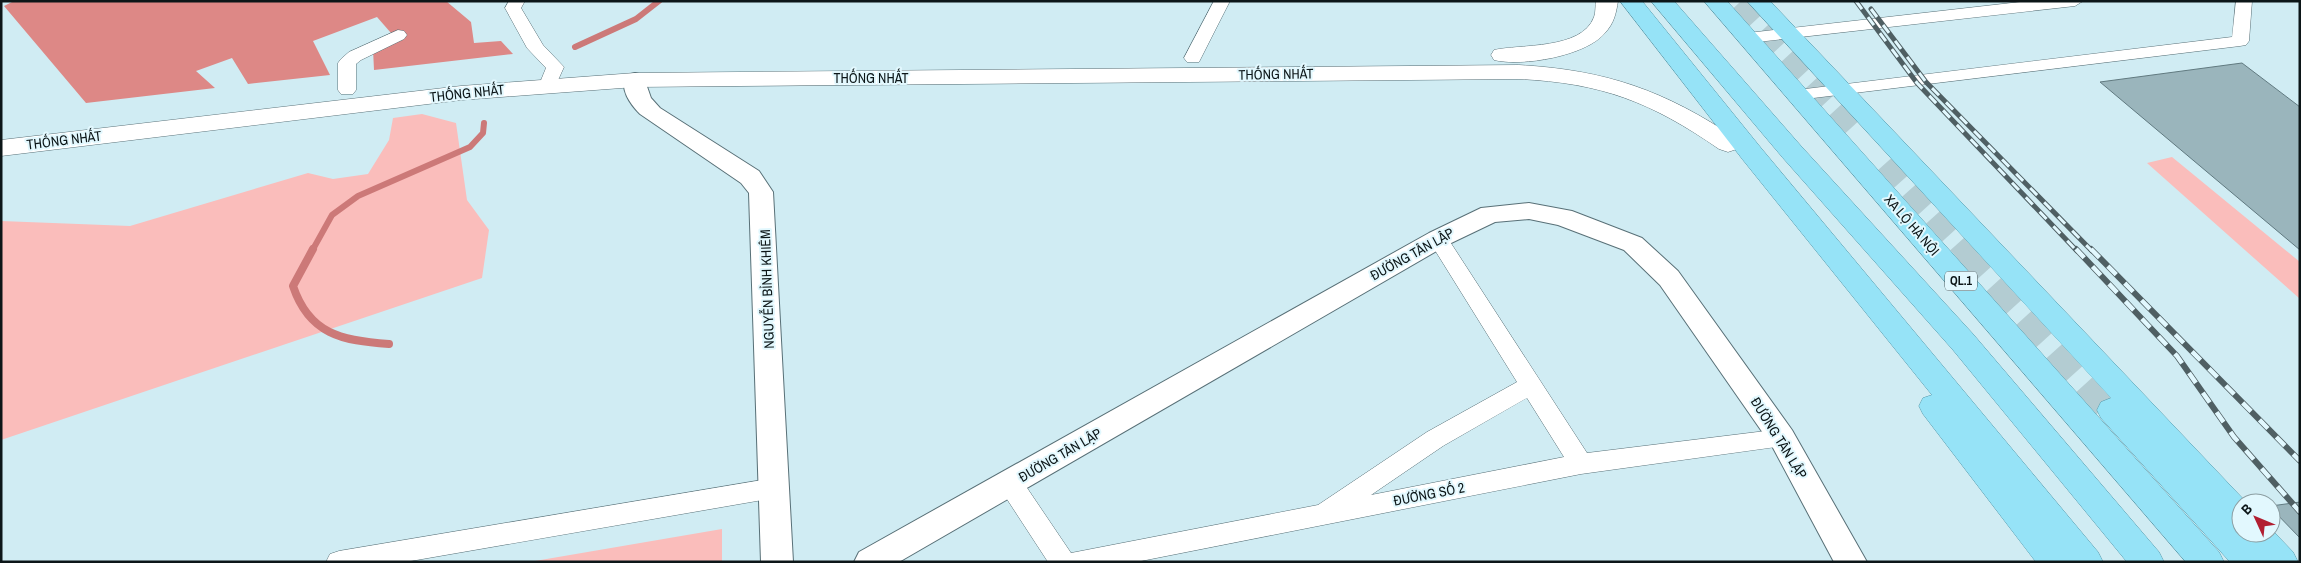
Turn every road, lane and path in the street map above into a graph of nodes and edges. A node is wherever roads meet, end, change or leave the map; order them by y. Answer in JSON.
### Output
{"nodes":[{"id":1,"x":517,"y":1,"type":"edge"},
{"id":2,"x":1222,"y":1,"type":"edge"},
{"id":3,"x":1607,"y":1,"type":"edge"},
{"id":4,"x":1616,"y":1,"type":"edge"},
{"id":5,"x":1631,"y":1,"type":"edge"},
{"id":6,"x":1662,"y":1,"type":"edge"},
{"id":7,"x":1738,"y":1,"type":"edge"},
{"id":8,"x":2075,"y":1,"type":"edge"},
{"id":9,"x":2244,"y":1,"type":"edge"},
{"id":10,"x":398,"y":34,"type":"dead end"},
{"id":11,"x":1789,"y":34,"type":"junction"},
{"id":12,"x":1748,"y":38,"type":"junction"},
{"id":13,"x":1193,"y":58,"type":"junction"},
{"id":14,"x":1513,"y":64,"type":"junction"},
{"id":15,"x":1673,"y":64,"type":"junction"},
{"id":16,"x":638,"y":71,"type":"junction"},
{"id":17,"x":552,"y":76,"type":"junction"},
{"id":18,"x":347,"y":90,"type":"junction"},
{"id":19,"x":1842,"y":90,"type":"junction"},
{"id":20,"x":1797,"y":95,"type":"junction"},
{"id":21,"x":1,"y":130,"type":"edge"},
{"id":22,"x":1859,"y":131,"type":"tunnel mouth"},
{"id":23,"x":1728,"y":144,"type":"junction"},
{"id":24,"x":1,"y":148,"type":"edge"},
{"id":25,"x":1887,"y":162,"type":"tunnel mouth"},
{"id":26,"x":1438,"y":239,"type":"junction"},
{"id":27,"x":1854,"y":292,"type":"junction"},
{"id":28,"x":1530,"y":386,"type":"junction"},
{"id":29,"x":2112,"y":410,"type":"tunnel mouth"},
{"id":30,"x":1782,"y":438,"type":"junction"},
{"id":31,"x":1581,"y":464,"type":"junction"},
{"id":32,"x":1010,"y":483,"type":"junction"},
{"id":33,"x":774,"y":488,"type":"junction"},
{"id":34,"x":2231,"y":508,"type":"edge"},
{"id":35,"x":1319,"y":515,"type":"junction"},
{"id":36,"x":2263,"y":543,"type":"edge"},
{"id":37,"x":339,"y":562,"type":"edge"},
{"id":38,"x":776,"y":562,"type":"edge"},
{"id":39,"x":870,"y":562,"type":"edge"},
{"id":40,"x":1062,"y":562,"type":"edge"},
{"id":41,"x":1078,"y":562,"type":"edge"},
{"id":42,"x":1851,"y":562,"type":"edge"},
{"id":43,"x":2056,"y":562,"type":"edge"},
{"id":44,"x":2086,"y":562,"type":"edge"},
{"id":45,"x":2147,"y":562,"type":"edge"},
{"id":46,"x":2207,"y":562,"type":"edge"},
{"id":47,"x":2251,"y":562,"type":"edge"},
{"id":48,"x":2281,"y":562,"type":"edge"}],
"edges":[{"from":1,"to":17,"type":"street"},
{"from":2,"to":13,"type":"street"},
{"from":3,"to":14,"type":"main road","name":"THỐNG NHẤT"},
{"from":4,"to":15,"type":"highway"},
{"from":5,"to":15,"type":"highway"},
{"from":6,"to":45,"type":"highway"},
{"from":7,"to":11,"type":"highway","name":"XA LỘ HÀ NỘI","number":"QL.1"},
{"from":7,"to":12,"type":"highway","name":"XA LỘ HÀ NỘI","number":"QL.1"},
{"from":8,"to":11,"type":"street"},
{"from":9,"to":19,"type":"street"},
{"from":10,"to":18,"type":"street"},
{"from":11,"to":12,"type":"street"},
{"from":11,"to":19,"type":"highway","name":"XA LỘ HÀ NỘI","number":"QL.1"},
{"from":12,"to":20,"type":"highway","name":"XA LỘ HÀ NỘI","number":"QL.1"},
{"from":13,"to":14,"type":"main road","name":"THỐNG NHẤT"},
{"from":13,"to":16,"type":"main road","name":"THỐNG NHẤT"},
{"from":14,"to":16,"type":"main road","name":"THỐNG NHẤT"},
{"from":14,"to":23,"type":"main road","name":"THỐNG NHẤT"},
{"from":15,"to":23,"type":"highway"},
{"from":15,"to":27,"type":"highway"},
{"from":16,"to":17,"type":"main road","name":"THỐNG NHẤT"},
{"from":16,"to":33,"type":"street","name":"NGUYỄN BỈNH KHIÊM"},
{"from":17,"to":18,"type":"main road","name":"THỐNG NHẤT"},
{"from":17,"to":24,"type":"main road","name":"THỐNG NHẤT"},
{"from":18,"to":21,"type":"main road","name":"THỐNG NHẤT"},
{"from":19,"to":20,"type":"street"},
{"from":19,"to":34,"type":"highway","name":"XA LỘ HÀ NỘI","number":"QL.1"},
{"from":20,"to":46,"type":"highway","name":"XA LỘ HÀ NỘI","number":"QL.1"},
{"from":22,"to":25,"type":"highway"},
{"from":23,"to":27,"type":"highway"},
{"from":26,"to":28,"type":"street"},
{"from":26,"to":30,"type":"street","name":"ĐƯỜNG TÂN LẬP"},
{"from":26,"to":32,"type":"street","name":"ĐƯỜNG TÂN LẬP"},
{"from":27,"to":43,"type":"highway"},
{"from":27,"to":44,"type":"highway"},
{"from":28,"to":31,"type":"street"},
{"from":28,"to":35,"type":"street"},
{"from":29,"to":47,"type":"highway"},
{"from":30,"to":31,"type":"street","name":"ĐƯỜNG SỐ 2"},
{"from":30,"to":42,"type":"street","name":"ĐƯỜNG TÂN LẬP"},
{"from":31,"to":35,"type":"street","name":"ĐƯỜNG SỐ 2"},
{"from":32,"to":39,"type":"street","name":"ĐƯỜNG TÂN LẬP"},
{"from":32,"to":40,"type":"street"},
{"from":33,"to":37,"type":"street"},
{"from":33,"to":38,"type":"street","name":"NGUYỄN BỈNH KHIÊM"},
{"from":35,"to":41,"type":"street","name":"ĐƯỜNG SỐ 2"},
{"from":36,"to":48,"type":"highway"}]}
